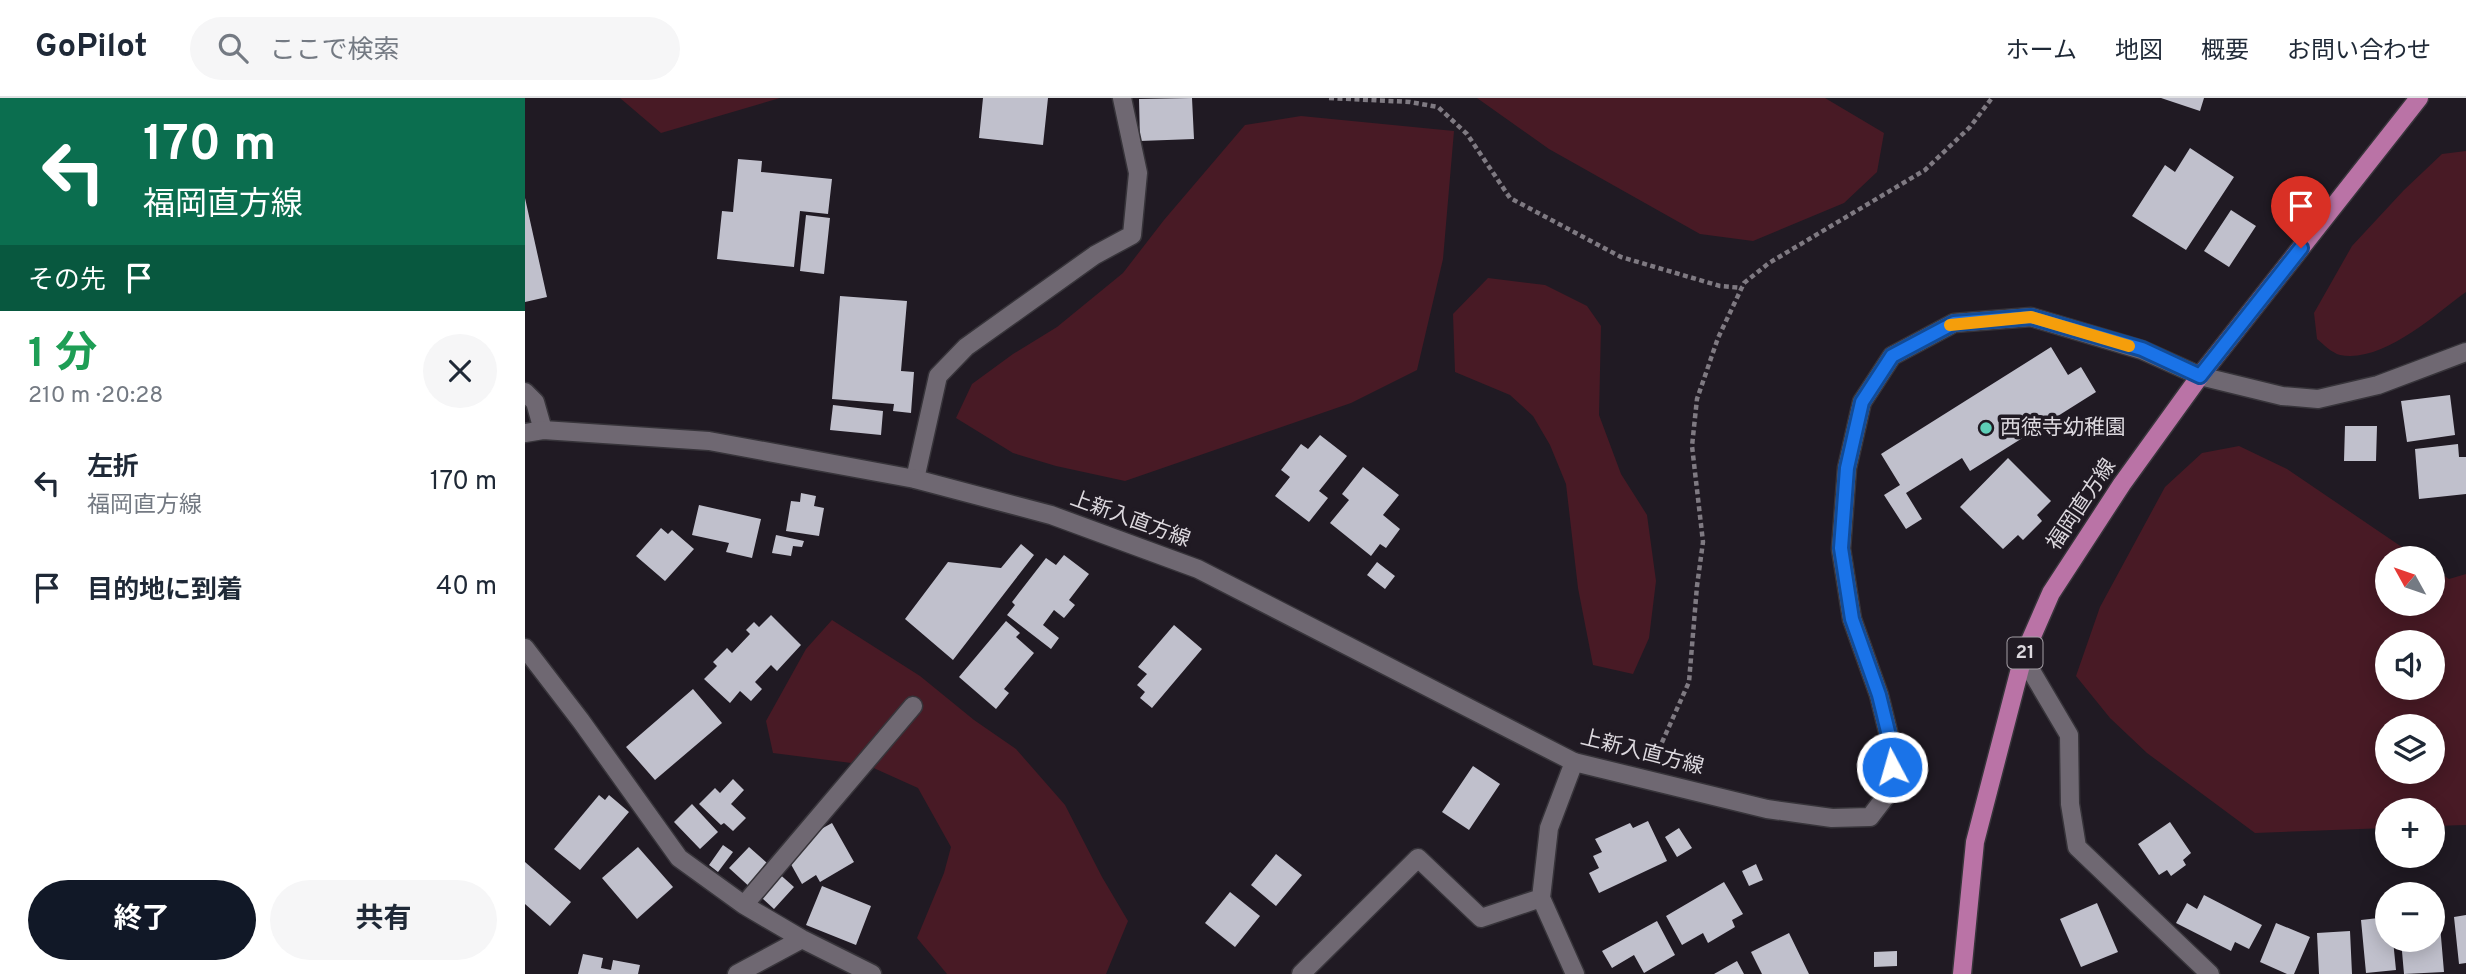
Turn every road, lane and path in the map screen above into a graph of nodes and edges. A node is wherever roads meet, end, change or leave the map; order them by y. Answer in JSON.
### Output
{"nodes":[{"id":1,"x":1122,"y":98,"type":"edge"},
{"id":2,"x":1329,"y":98,"type":"edge"},
{"id":3,"x":1991,"y":98,"type":"edge"},
{"id":4,"x":2419,"y":98,"type":"edge"},
{"id":5,"x":1742,"y":288,"type":"junction"},
{"id":6,"x":2466,"y":352,"type":"edge"},
{"id":7,"x":2200,"y":376,"type":"junction"},
{"id":8,"x":525,"y":393,"type":"edge"},
{"id":9,"x":534,"y":432,"type":"edge"},
{"id":10,"x":915,"y":480,"type":"junction"},
{"id":11,"x":525,"y":648,"type":"edge"},
{"id":12,"x":2023,"y":657,"type":"junction"},
{"id":13,"x":913,"y":706,"type":"dead end"},
{"id":14,"x":1574,"y":762,"type":"junction"},
{"id":15,"x":1646,"y":778,"type":"junction"},
{"id":16,"x":1541,"y":898,"type":"junction"},
{"id":17,"x":744,"y":905,"type":"junction"},
{"id":18,"x":802,"y":939,"type":"junction"},
{"id":19,"x":737,"y":974,"type":"edge"},
{"id":20,"x":872,"y":974,"type":"edge"},
{"id":21,"x":1301,"y":974,"type":"edge"},
{"id":22,"x":1575,"y":974,"type":"edge"},
{"id":23,"x":1962,"y":974,"type":"edge"},
{"id":24,"x":2210,"y":974,"type":"edge"}],
"edges":[{"from":1,"to":10,"type":"street"},
{"from":2,"to":5,"type":"path"},
{"from":3,"to":5,"type":"path"},
{"from":4,"to":7,"type":"main road","name":"福岡直方線","number":"21"},
{"from":5,"to":15,"type":"path"},
{"from":6,"to":7,"type":"street"},
{"from":7,"to":12,"type":"main road","name":"福岡直方線","number":"21"},
{"from":7,"to":15,"type":"street","name":"上新入直方線"},
{"from":8,"to":9,"type":"street"},
{"from":9,"to":10,"type":"street","name":"上新入直方線"},
{"from":10,"to":14,"type":"street","name":"上新入直方線"},
{"from":11,"to":17,"type":"street"},
{"from":12,"to":23,"type":"main road","name":"福岡直方線","number":"21"},
{"from":12,"to":24,"type":"street"},
{"from":13,"to":17,"type":"street"},
{"from":14,"to":15,"type":"street","name":"上新入直方線"},
{"from":14,"to":16,"type":"street"},
{"from":16,"to":21,"type":"street"},
{"from":16,"to":22,"type":"street"},
{"from":17,"to":18,"type":"street"},
{"from":18,"to":19,"type":"street"},
{"from":18,"to":20,"type":"street"}]}
